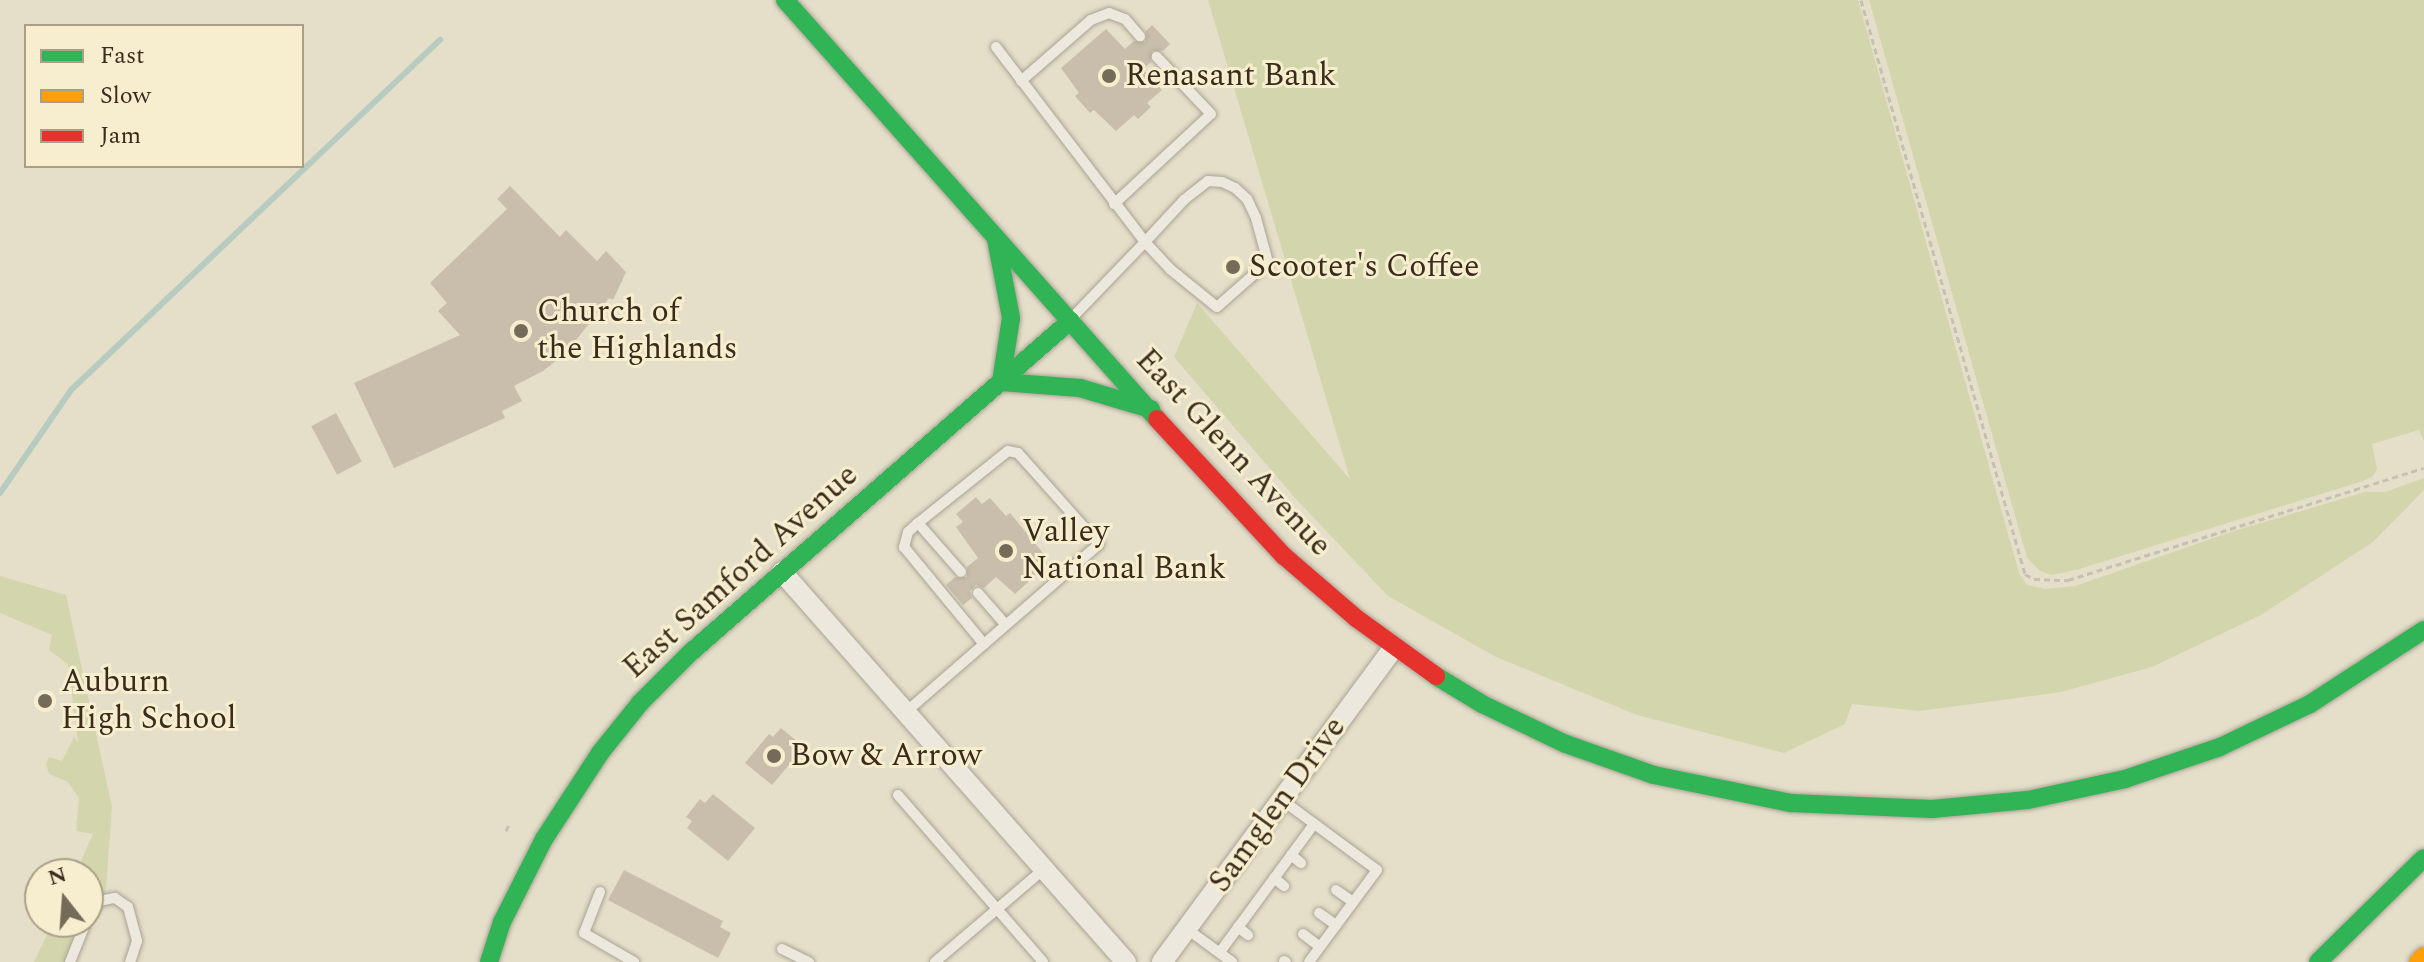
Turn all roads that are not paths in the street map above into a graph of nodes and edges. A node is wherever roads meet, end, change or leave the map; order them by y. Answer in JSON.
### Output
{"nodes":[{"id":1,"x":785,"y":0,"type":"edge"},
{"id":2,"x":1140,"y":36,"type":"dead end"},
{"id":3,"x":996,"y":47,"type":"dead end"},
{"id":4,"x":1157,"y":57,"type":"dead end"},
{"id":5,"x":1021,"y":81,"type":"junction"},
{"id":6,"x":1114,"y":204,"type":"junction"},
{"id":7,"x":994,"y":234,"type":"junction"},
{"id":8,"x":1145,"y":242,"type":"junction"},
{"id":9,"x":1070,"y":321,"type":"junction"},
{"id":10,"x":1001,"y":382,"type":"junction"},
{"id":11,"x":1151,"y":409,"type":"junction"},
{"id":12,"x":918,"y":523,"type":"junction"},
{"id":13,"x":782,"y":572,"type":"junction"},
{"id":14,"x":961,"y":572,"type":"dead end"},
{"id":15,"x":978,"y":593,"type":"dead end"},
{"id":16,"x":1005,"y":624,"type":"junction"},
{"id":17,"x":2424,"y":630,"type":"edge"},
{"id":18,"x":984,"y":644,"type":"junction"},
{"id":19,"x":1394,"y":647,"type":"junction"},
{"id":20,"x":907,"y":711,"type":"junction"},
{"id":21,"x":898,"y":795,"type":"dead end"},
{"id":22,"x":1282,"y":800,"type":"junction"},
{"id":23,"x":1314,"y":824,"type":"junction"},
{"id":24,"x":1291,"y":855,"type":"junction"},
{"id":25,"x":2424,"y":858,"type":"edge"},
{"id":26,"x":1301,"y":863,"type":"dead end"},
{"id":27,"x":1045,"y":868,"type":"junction"},
{"id":28,"x":1274,"y":878,"type":"junction"},
{"id":29,"x":1284,"y":886,"type":"dead end"},
{"id":30,"x":1336,"y":890,"type":"dead end"},
{"id":31,"x":600,"y":892,"type":"dead end"},
{"id":32,"x":104,"y":900,"type":"edge"},
{"id":33,"x":1353,"y":902,"type":"junction"},
{"id":34,"x":998,"y":908,"type":"junction"},
{"id":35,"x":1319,"y":913,"type":"dead end"},
{"id":36,"x":1336,"y":925,"type":"junction"},
{"id":37,"x":1238,"y":927,"type":"junction"},
{"id":38,"x":1187,"y":929,"type":"junction"},
{"id":39,"x":1303,"y":934,"type":"dead end"},
{"id":40,"x":1248,"y":935,"type":"dead end"},
{"id":41,"x":80,"y":938,"type":"edge"},
{"id":42,"x":1320,"y":947,"type":"junction"},
{"id":43,"x":609,"y":948,"type":"junction"},
{"id":44,"x":782,"y":949,"type":"dead end"},
{"id":45,"x":1220,"y":952,"type":"junction"},
{"id":46,"x":2424,"y":956,"type":"edge"},
{"id":47,"x":70,"y":962,"type":"edge"},
{"id":48,"x":130,"y":962,"type":"edge"},
{"id":49,"x":489,"y":962,"type":"edge"},
{"id":50,"x":605,"y":962,"type":"edge"},
{"id":51,"x":634,"y":962,"type":"edge"},
{"id":52,"x":809,"y":962,"type":"edge"},
{"id":53,"x":935,"y":962,"type":"edge"},
{"id":54,"x":1043,"y":962,"type":"edge"},
{"id":55,"x":1126,"y":962,"type":"edge"},
{"id":56,"x":1162,"y":962,"type":"edge"},
{"id":57,"x":1232,"y":962,"type":"edge"},
{"id":58,"x":1309,"y":962,"type":"edge"},
{"id":59,"x":2318,"y":962,"type":"edge"},
{"id":60,"x":2418,"y":962,"type":"edge"}],
"edges":[{"from":1,"to":7,"type":"main road","name":"East Glenn Avenue"},
{"from":2,"to":5,"type":"lane"},
{"from":3,"to":5,"type":"lane"},
{"from":4,"to":6,"type":"lane"},
{"from":5,"to":6,"type":"lane"},
{"from":6,"to":8,"type":"lane"},
{"from":7,"to":9,"type":"main road","name":"East Glenn Avenue"},
{"from":7,"to":10,"type":"main road"},
{"from":8,"to":8,"type":"lane"},
{"from":8,"to":9,"type":"lane"},
{"from":9,"to":10,"type":"main road","name":"East Samford Avenue"},
{"from":9,"to":11,"type":"main road","name":"East Glenn Avenue"},
{"from":10,"to":11,"type":"main road"},
{"from":10,"to":13,"type":"main road","name":"East Samford Avenue"},
{"from":11,"to":19,"type":"main road","name":"East Glenn Avenue"},
{"from":12,"to":14,"type":"lane"},
{"from":12,"to":16,"type":"lane"},
{"from":12,"to":18,"type":"lane"},
{"from":13,"to":20,"type":"street"},
{"from":13,"to":49,"type":"main road","name":"East Samford Avenue"},
{"from":15,"to":16,"type":"lane"},
{"from":16,"to":18,"type":"lane"},
{"from":17,"to":19,"type":"main road","name":"East Glenn Avenue"},
{"from":18,"to":20,"type":"lane"},
{"from":19,"to":22,"type":"street","name":"Samglen Drive"},
{"from":20,"to":27,"type":"street"},
{"from":21,"to":34,"type":"lane"},
{"from":22,"to":23,"type":"lane"},
{"from":22,"to":38,"type":"street","name":"Samglen Drive"},
{"from":23,"to":24,"type":"lane"},
{"from":23,"to":33,"type":"lane"},
{"from":24,"to":26,"type":"lane"},
{"from":24,"to":28,"type":"lane"},
{"from":25,"to":59,"type":"main road"},
{"from":27,"to":34,"type":"lane"},
{"from":27,"to":55,"type":"street"},
{"from":28,"to":29,"type":"lane"},
{"from":28,"to":37,"type":"lane"},
{"from":30,"to":33,"type":"lane"},
{"from":31,"to":43,"type":"lane"},
{"from":32,"to":48,"type":"lane"},
{"from":33,"to":36,"type":"lane"},
{"from":34,"to":53,"type":"lane"},
{"from":34,"to":54,"type":"lane"},
{"from":35,"to":36,"type":"lane"},
{"from":36,"to":42,"type":"lane"},
{"from":37,"to":40,"type":"lane"},
{"from":37,"to":45,"type":"lane"},
{"from":38,"to":45,"type":"lane"},
{"from":38,"to":56,"type":"street","name":"Samglen Drive"},
{"from":39,"to":42,"type":"lane"},
{"from":41,"to":47,"type":"lane"},
{"from":42,"to":58,"type":"lane"},
{"from":43,"to":50,"type":"lane"},
{"from":43,"to":51,"type":"lane"},
{"from":44,"to":52,"type":"lane"},
{"from":45,"to":57,"type":"lane"},
{"from":46,"to":60,"type":"main road"}]}
